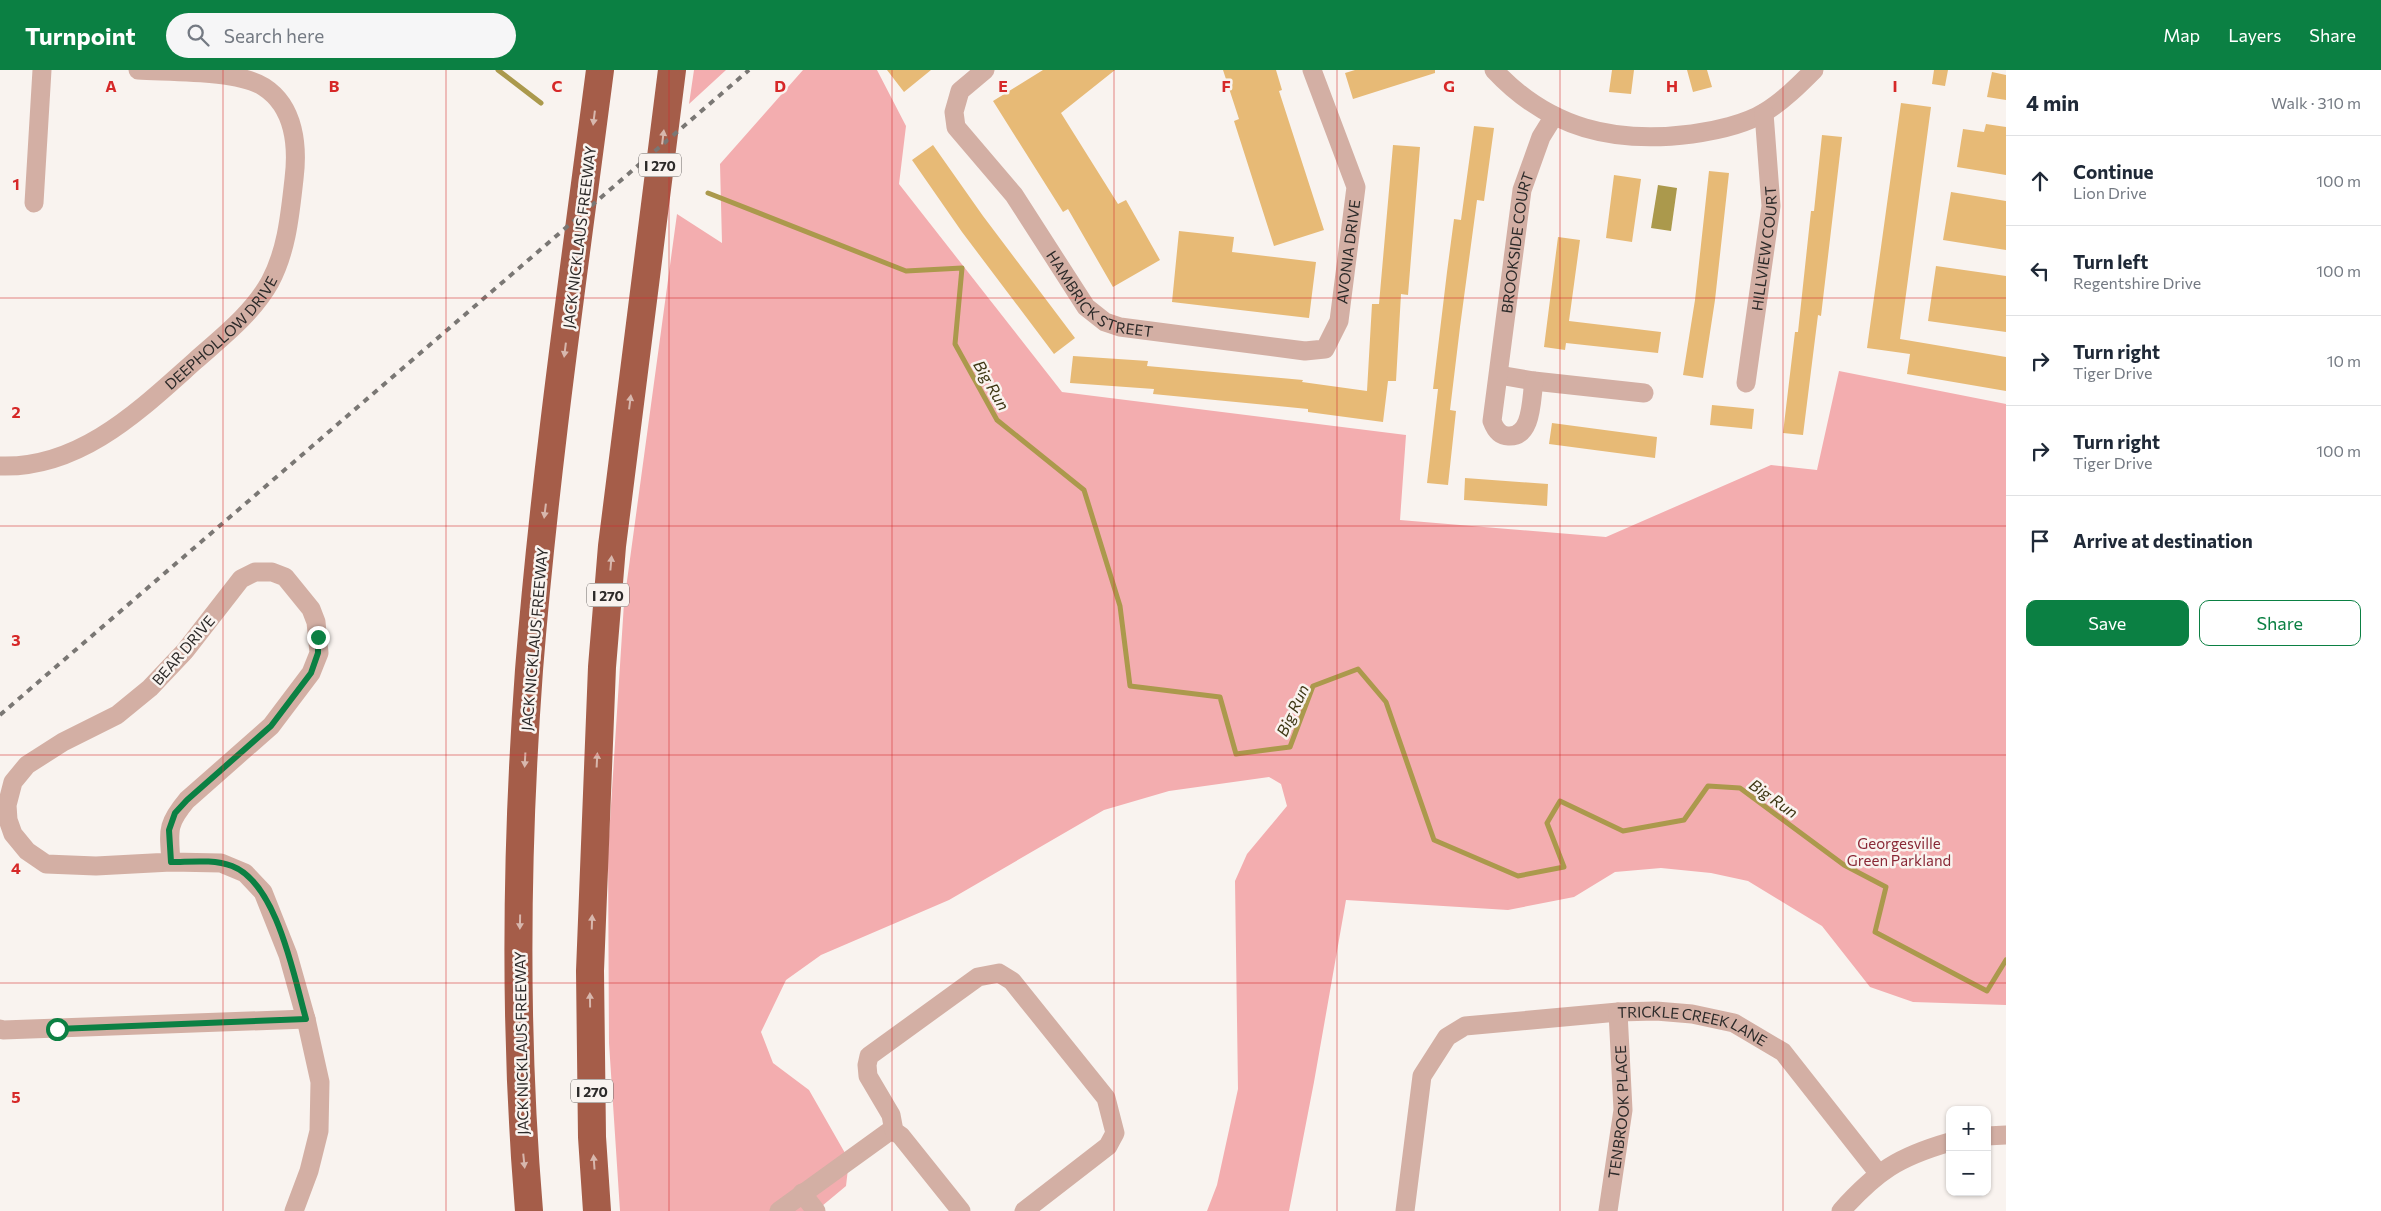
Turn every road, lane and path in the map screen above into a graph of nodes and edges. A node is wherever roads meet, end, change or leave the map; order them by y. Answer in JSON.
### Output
{"nodes":[{"id":1,"x":42,"y":70,"type":"edge"},
{"id":2,"x":138,"y":70,"type":"edge"},
{"id":3,"x":600,"y":70,"type":"edge"},
{"id":4,"x":672,"y":70,"type":"edge"},
{"id":5,"x":985,"y":70,"type":"edge"},
{"id":6,"x":1312,"y":70,"type":"edge"},
{"id":7,"x":1494,"y":70,"type":"edge"},
{"id":8,"x":1814,"y":70,"type":"edge"},
{"id":9,"x":1764,"y":113,"type":"junction"},
{"id":10,"x":1554,"y":116,"type":"junction"},
{"id":11,"x":34,"y":203,"type":"dead end"},
{"id":12,"x":1325,"y":349,"type":"joint"},
{"id":13,"x":1499,"y":374,"type":"junction"},
{"id":14,"x":1534,"y":381,"type":"junction"},
{"id":15,"x":1746,"y":383,"type":"dead end"},
{"id":16,"x":1644,"y":393,"type":"dead end"},
{"id":17,"x":0,"y":466,"type":"edge"},
{"id":18,"x":171,"y":862,"type":"junction"},
{"id":19,"x":1618,"y":1012,"type":"junction"},
{"id":20,"x":306,"y":1019,"type":"junction"},
{"id":21,"x":0,"y":1028,"type":"edge"},
{"id":22,"x":894,"y":1131,"type":"junction"},
{"id":23,"x":2006,"y":1135,"type":"edge"},
{"id":24,"x":1991,"y":1136,"type":"edge"},
{"id":25,"x":1946,"y":1143,"type":"edge"},
{"id":26,"x":1879,"y":1174,"type":"junction"},
{"id":27,"x":802,"y":1193,"type":"junction"},
{"id":28,"x":294,"y":1211,"type":"edge"},
{"id":29,"x":529,"y":1211,"type":"edge"},
{"id":30,"x":597,"y":1211,"type":"edge"},
{"id":31,"x":779,"y":1211,"type":"edge"},
{"id":32,"x":816,"y":1211,"type":"edge"},
{"id":33,"x":961,"y":1211,"type":"edge"},
{"id":34,"x":1024,"y":1211,"type":"edge"},
{"id":35,"x":1405,"y":1211,"type":"edge"},
{"id":36,"x":1608,"y":1211,"type":"edge"},
{"id":37,"x":1841,"y":1211,"type":"edge"}],
"edges":[{"from":1,"to":11,"type":"street"},
{"from":2,"to":17,"type":"street","name":"DEEPHOLLOW DRIVE"},
{"from":3,"to":29,"type":"highway","name":"JACK NICKLAUS FREEWAY","one_way":true},
{"from":30,"to":4,"type":"highway","number":"I 270","one_way":true},
{"from":5,"to":12,"type":"street","name":"HAMBRICK STREET"},
{"from":6,"to":12,"type":"street","name":"AVONIA DRIVE"},
{"from":7,"to":10,"type":"street"},
{"from":8,"to":9,"type":"street"},
{"from":9,"to":10,"type":"street"},
{"from":9,"to":15,"type":"street","name":"HILLVIEW COURT"},
{"from":10,"to":13,"type":"street","name":"BROOKSIDE COURT"},
{"from":13,"to":14,"type":"street"},
{"from":13,"to":14,"type":"street","name":"BROOKSIDE COURT"},
{"from":14,"to":16,"type":"street"},
{"from":18,"to":18,"type":"street","name":"BEAR DRIVE"},
{"from":18,"to":20,"type":"street"},
{"from":19,"to":26,"type":"street","name":"TRICKLE CREEK LANE"},
{"from":19,"to":35,"type":"street","name":"TRICKLE CREEK LANE"},
{"from":19,"to":36,"type":"street","name":"TENBROOK PLACE"},
{"from":20,"to":21,"type":"street"},
{"from":20,"to":28,"type":"street"},
{"from":22,"to":27,"type":"street"},
{"from":22,"to":33,"type":"street"},
{"from":22,"to":34,"type":"street"},
{"from":23,"to":24,"type":"street"},
{"from":25,"to":26,"type":"street"},
{"from":26,"to":37,"type":"street"},
{"from":27,"to":31,"type":"street"},
{"from":27,"to":32,"type":"street"}]}
